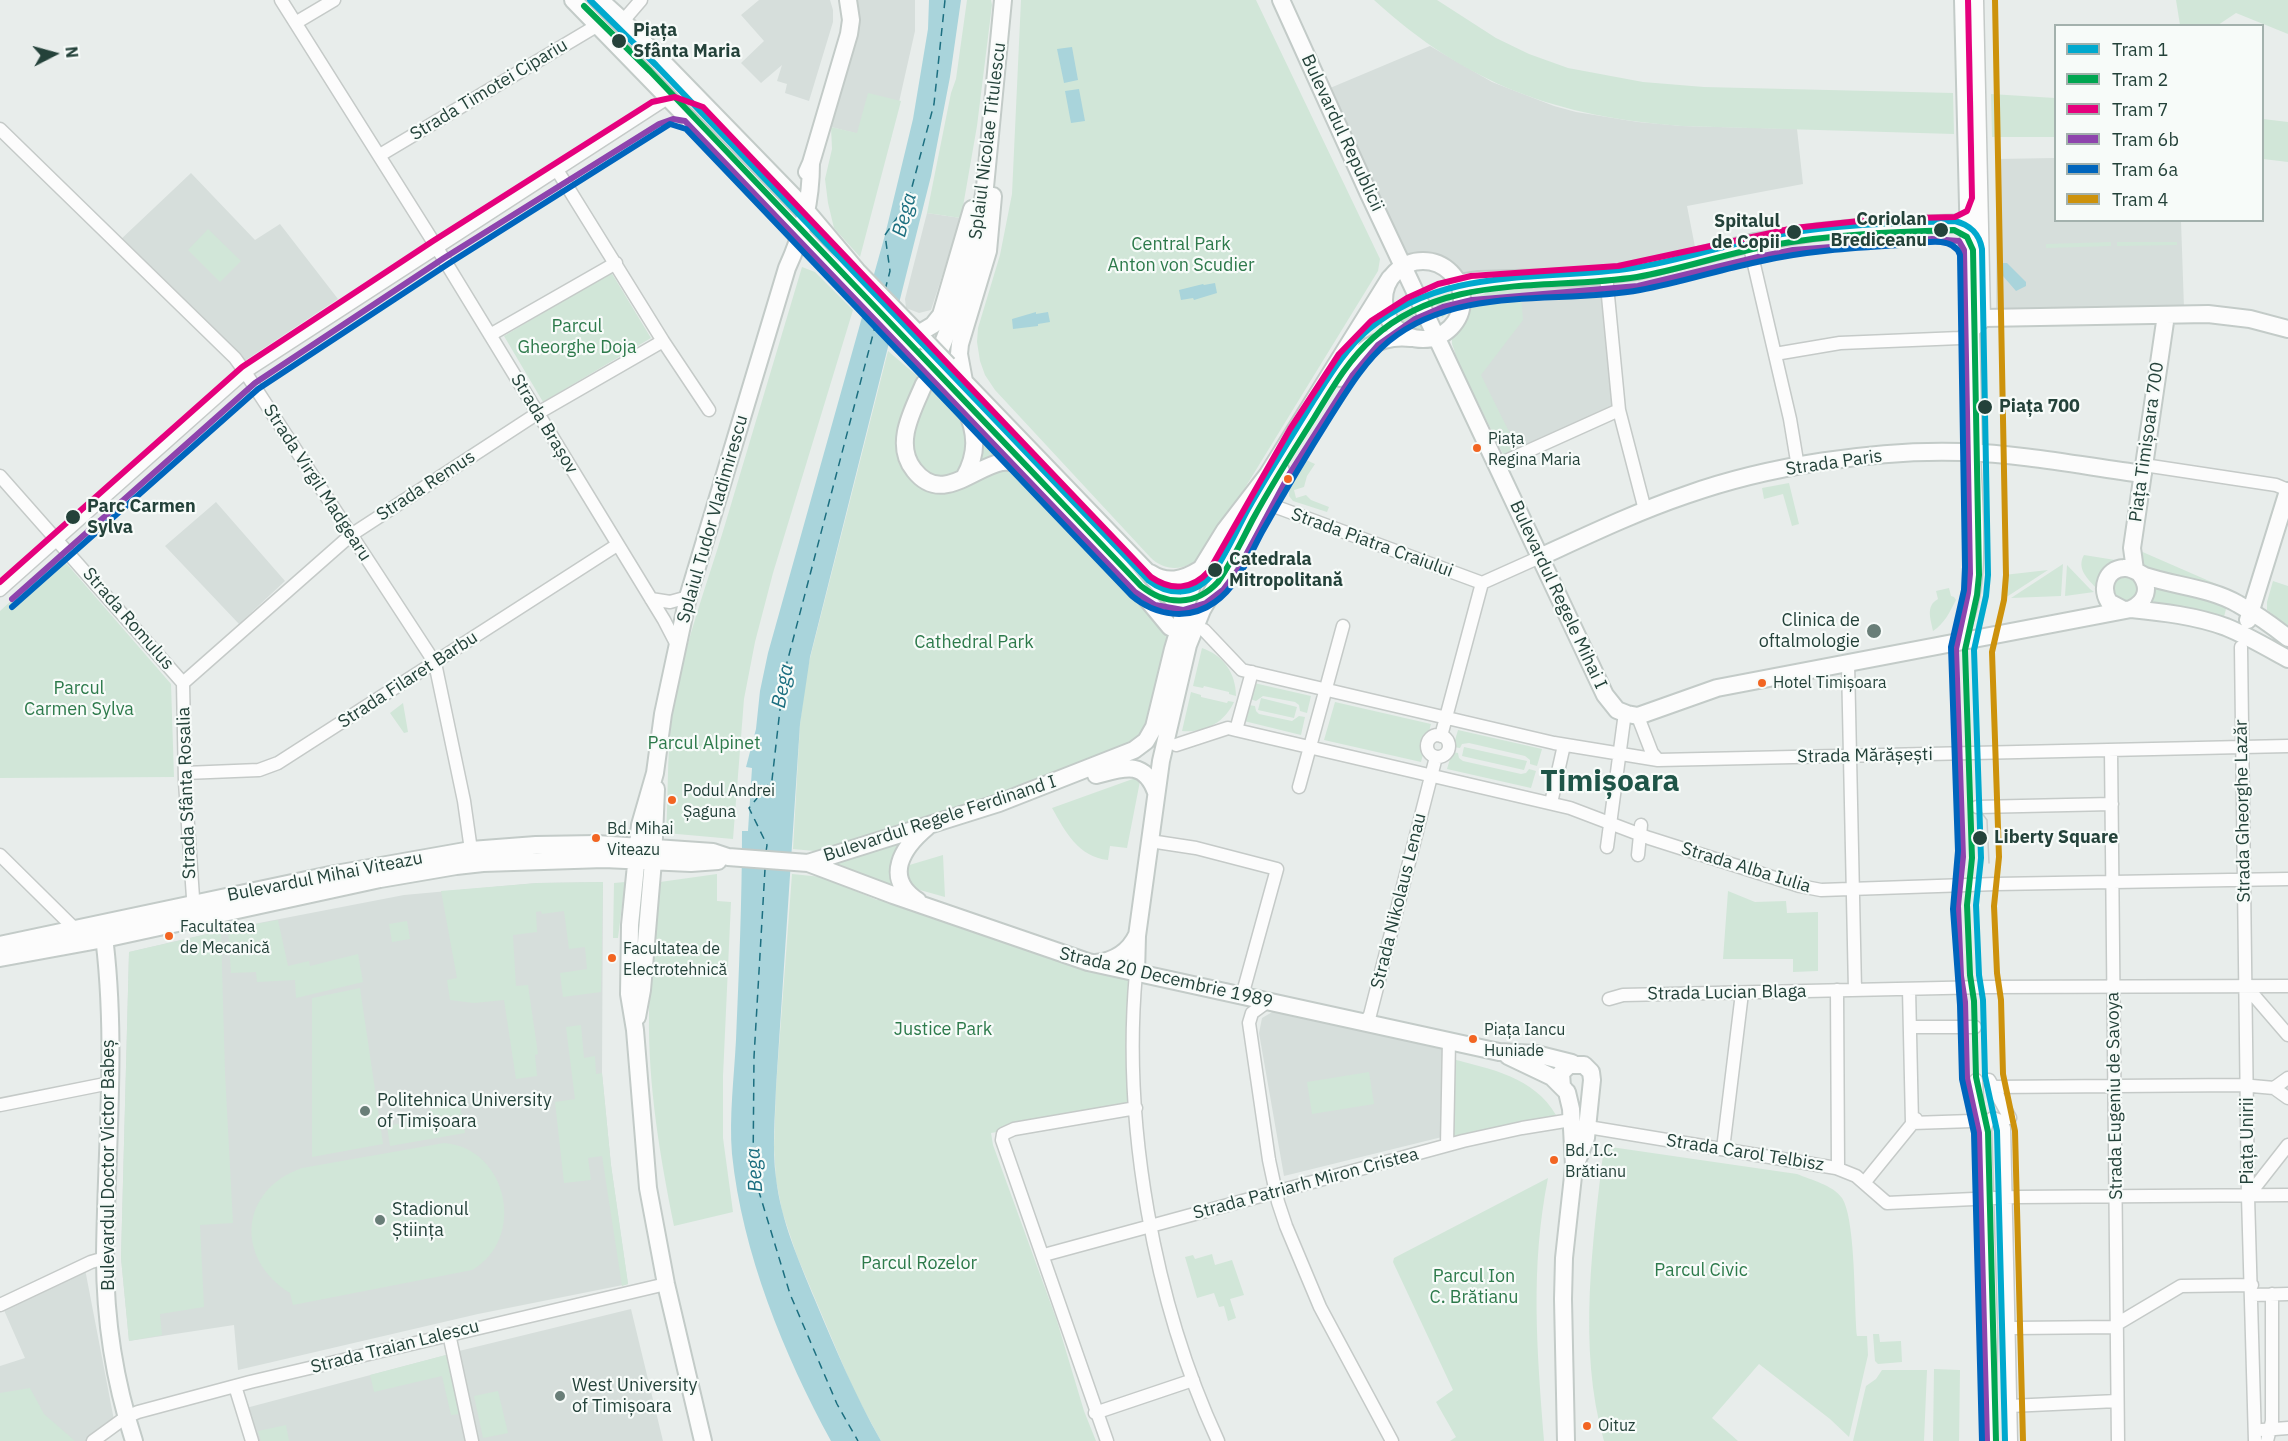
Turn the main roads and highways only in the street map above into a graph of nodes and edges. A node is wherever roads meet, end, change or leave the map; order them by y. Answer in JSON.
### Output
{"nodes":[{"id":1,"x":573,"y":0,"type":"edge"},
{"id":2,"x":600,"y":0,"type":"edge"},
{"id":3,"x":848,"y":0,"type":"edge"},
{"id":4,"x":1003,"y":0,"type":"edge"},
{"id":5,"x":1281,"y":0,"type":"edge"},
{"id":6,"x":1963,"y":0,"type":"edge"},
{"id":7,"x":990,"y":120,"type":"junction"},
{"id":8,"x":802,"y":207,"type":"junction"},
{"id":9,"x":1975,"y":223,"type":"junction"},
{"id":10,"x":797,"y":230,"type":"junction"},
{"id":11,"x":1404,"y":266,"type":"junction"},
{"id":12,"x":855,"y":278,"type":"junction"},
{"id":13,"x":1390,"y":278,"type":"junction"},
{"id":14,"x":1488,"y":280,"type":"junction"},
{"id":15,"x":1459,"y":283,"type":"junction"},
{"id":16,"x":2166,"y":315,"type":"junction"},
{"id":17,"x":1458,"y":319,"type":"junction"},
{"id":18,"x":2288,"y":329,"type":"edge"},
{"id":19,"x":1971,"y":330,"type":"junction"},
{"id":20,"x":1437,"y":337,"type":"junction"},
{"id":21,"x":1411,"y":338,"type":"junction"},
{"id":22,"x":921,"y":342,"type":"junction"},
{"id":23,"x":924,"y":384,"type":"dead end"},
{"id":24,"x":962,"y":390,"type":"junction"},
{"id":25,"x":1974,"y":452,"type":"junction"},
{"id":26,"x":1024,"y":466,"type":"junction"},
{"id":27,"x":2144,"y":470,"type":"junction"},
{"id":28,"x":964,"y":478,"type":"junction"},
{"id":29,"x":2288,"y":491,"type":"edge"},
{"id":30,"x":1540,"y":557,"type":"junction"},
{"id":31,"x":1144,"y":569,"type":"junction"},
{"id":32,"x":1199,"y":570,"type":"junction"},
{"id":33,"x":2138,"y":572,"type":"junction"},
{"id":34,"x":2127,"y":610,"type":"junction"},
{"id":35,"x":2250,"y":612,"type":"junction"},
{"id":36,"x":1188,"y":631,"type":"junction"},
{"id":37,"x":2288,"y":638,"type":"edge"},
{"id":38,"x":2242,"y":641,"type":"junction"},
{"id":39,"x":2288,"y":659,"type":"edge"},
{"id":40,"x":1063,"y":779,"type":"junction"},
{"id":41,"x":1156,"y":792,"type":"junction"},
{"id":42,"x":928,"y":826,"type":"junction"},
{"id":43,"x":645,"y":854,"type":"junction"},
{"id":44,"x":808,"y":863,"type":"junction"},
{"id":45,"x":927,"y":905,"type":"junction"},
{"id":46,"x":194,"y":911,"type":"junction"},
{"id":47,"x":1139,"y":925,"type":"junction"},
{"id":48,"x":103,"y":930,"type":"junction"},
{"id":49,"x":0,"y":945,"type":"edge"},
{"id":50,"x":0,"y":958,"type":"edge"},
{"id":51,"x":1083,"y":961,"type":"junction"},
{"id":52,"x":1136,"y":973,"type":"junction"},
{"id":53,"x":1499,"y":1052,"type":"junction"},
{"id":54,"x":1572,"y":1064,"type":"junction"},
{"id":55,"x":1592,"y":1083,"type":"junction"},
{"id":56,"x":1565,"y":1089,"type":"junction"},
{"id":57,"x":1574,"y":1167,"type":"junction"},
{"id":58,"x":1567,"y":1423,"type":"junction"},
{"id":59,"x":134,"y":1441,"type":"edge"},
{"id":60,"x":703,"y":1441,"type":"edge"},
{"id":61,"x":1566,"y":1441,"type":"edge"},
{"id":62,"x":1575,"y":1441,"type":"edge"}],
"edges":[{"from":1,"to":10,"type":"main road"},
{"from":2,"to":8,"type":"main road"},
{"from":3,"to":8,"type":"main road","name":"Splaiul Tudor Vladimirescu"},
{"from":4,"to":7,"type":"main road","name":"Splaiul Nicolae Titulescu"},
{"from":5,"to":11,"type":"main road","name":"Bulevardul Republicii"},
{"from":6,"to":9,"type":"main road"},
{"from":7,"to":22,"type":"main road"},
{"from":7,"to":22,"type":"main road","name":"Splaiul Nicolae Titulescu"},
{"from":7,"to":24,"type":"main road"},
{"from":8,"to":10,"type":"main road","name":"Splaiul Tudor Vladimirescu"},
{"from":8,"to":12,"type":"main road"},
{"from":9,"to":14,"type":"main road"},
{"from":9,"to":19,"type":"main road"},
{"from":10,"to":12,"type":"main road"},
{"from":10,"to":43,"type":"main road","name":"Splaiul Tudor Vladimirescu"},
{"from":11,"to":13,"type":"main road"},
{"from":11,"to":15,"type":"main road"},
{"from":11,"to":20,"type":"main road"},
{"from":12,"to":22,"type":"main road"},
{"from":13,"to":21,"type":"main road"},
{"from":13,"to":32,"type":"main road","name":"Bulevardul Regele Ferdinand I"},
{"from":14,"to":15,"type":"main road"},
{"from":14,"to":17,"type":"main road"},
{"from":15,"to":17,"type":"main road"},
{"from":16,"to":18,"type":"main road"},
{"from":16,"to":19,"type":"main road"},
{"from":16,"to":27,"type":"main road","name":"Piața Timișoara 700"},
{"from":17,"to":20,"type":"main road"},
{"from":19,"to":25,"type":"main road"},
{"from":20,"to":21,"type":"main road"},
{"from":20,"to":30,"type":"main road","name":"Bulevardul Regele Mihai I"},
{"from":21,"to":36,"type":"main road","name":"Bulevardul Regele Ferdinand I"},
{"from":22,"to":24,"type":"main road","bridge":true},
{"from":23,"to":28,"type":"main road"},
{"from":24,"to":26,"type":"main road"},
{"from":24,"to":28,"type":"main road"},
{"from":24,"to":31,"type":"main road"},
{"from":25,"to":27,"type":"main road","name":"Strada Paris"},
{"from":25,"to":30,"type":"main road","name":"Strada Paris"},
{"from":26,"to":28,"type":"main road"},
{"from":26,"to":36,"type":"main road"},
{"from":27,"to":33,"type":"main road","name":"Piața Timișoara 700"},
{"from":29,"to":35,"type":"main road","name":"Strada Gheorghe Lazăr"},
{"from":30,"to":34,"type":"main road","name":"Bulevardul Regele Mihai I"},
{"from":31,"to":32,"type":"main road"},
{"from":31,"to":36,"type":"main road"},
{"from":32,"to":36,"type":"main road","name":"Bulevardul Regele Ferdinand I"},
{"from":33,"to":34,"type":"main road"},
{"from":33,"to":34,"type":"main road"},
{"from":33,"to":35,"type":"main road"},
{"from":34,"to":38,"type":"main road","name":"Bulevardul Regele Mihai I"},
{"from":35,"to":37,"type":"main road"},
{"from":35,"to":38,"type":"main road","name":"Strada Gheorghe Lazăr"},
{"from":36,"to":40,"type":"main road","name":"Bulevardul Regele Ferdinand I"},
{"from":36,"to":41,"type":"main road","name":"Bulevardul Regele Ferdinand I"},
{"from":38,"to":39,"type":"main road","name":"Bulevardul Regele Mihai I"},
{"from":40,"to":41,"type":"main road"},
{"from":40,"to":42,"type":"main road","name":"Bulevardul Regele Ferdinand I"},
{"from":41,"to":47,"type":"main road","name":"Bulevardul Regele Ferdinand I"},
{"from":42,"to":44,"type":"main road","name":"Bulevardul Regele Ferdinand I"},
{"from":42,"to":45,"type":"main road"},
{"from":43,"to":44,"type":"main road"},
{"from":43,"to":46,"type":"main road","name":"Bulevardul Mihai Viteazu"},
{"from":43,"to":46,"type":"main road","name":"Bulevardul Mihai Viteazu"},
{"from":43,"to":60,"type":"main road","name":"Splaiul Tudor Vladimirescu"},
{"from":44,"to":45,"type":"main road","name":"Strada 20 Decembrie 1989"},
{"from":45,"to":51,"type":"main road","name":"Strada 20 Decembrie 1989"},
{"from":46,"to":48,"type":"main road","name":"Bulevardul Mihai Viteazu"},
{"from":47,"to":51,"type":"main road"},
{"from":47,"to":52,"type":"main road","name":"Bulevardul Regele Ferdinand I"},
{"from":48,"to":49,"type":"main road","name":"Bulevardul Mihai Viteazu"},
{"from":48,"to":50,"type":"main road","name":"Bulevardul Mihai Viteazu"},
{"from":48,"to":59,"type":"main road","name":"Bulevardul Doctor Victor Babeș"},
{"from":51,"to":52,"type":"main road","name":"Strada 20 Decembrie 1989"},
{"from":52,"to":53,"type":"main road","name":"Strada 20 Decembrie 1989"},
{"from":53,"to":54,"type":"main road","name":"Strada 20 Decembrie 1989"},
{"from":53,"to":56,"type":"main road","name":"Strada 20 Decembrie 1989"},
{"from":54,"to":55,"type":"main road"},
{"from":54,"to":56,"type":"main road"},
{"from":55,"to":56,"type":"main road"},
{"from":55,"to":57,"type":"main road"},
{"from":56,"to":57,"type":"main road"},
{"from":57,"to":58,"type":"main road"},
{"from":58,"to":61,"type":"main road"},
{"from":58,"to":62,"type":"main road"}]}
